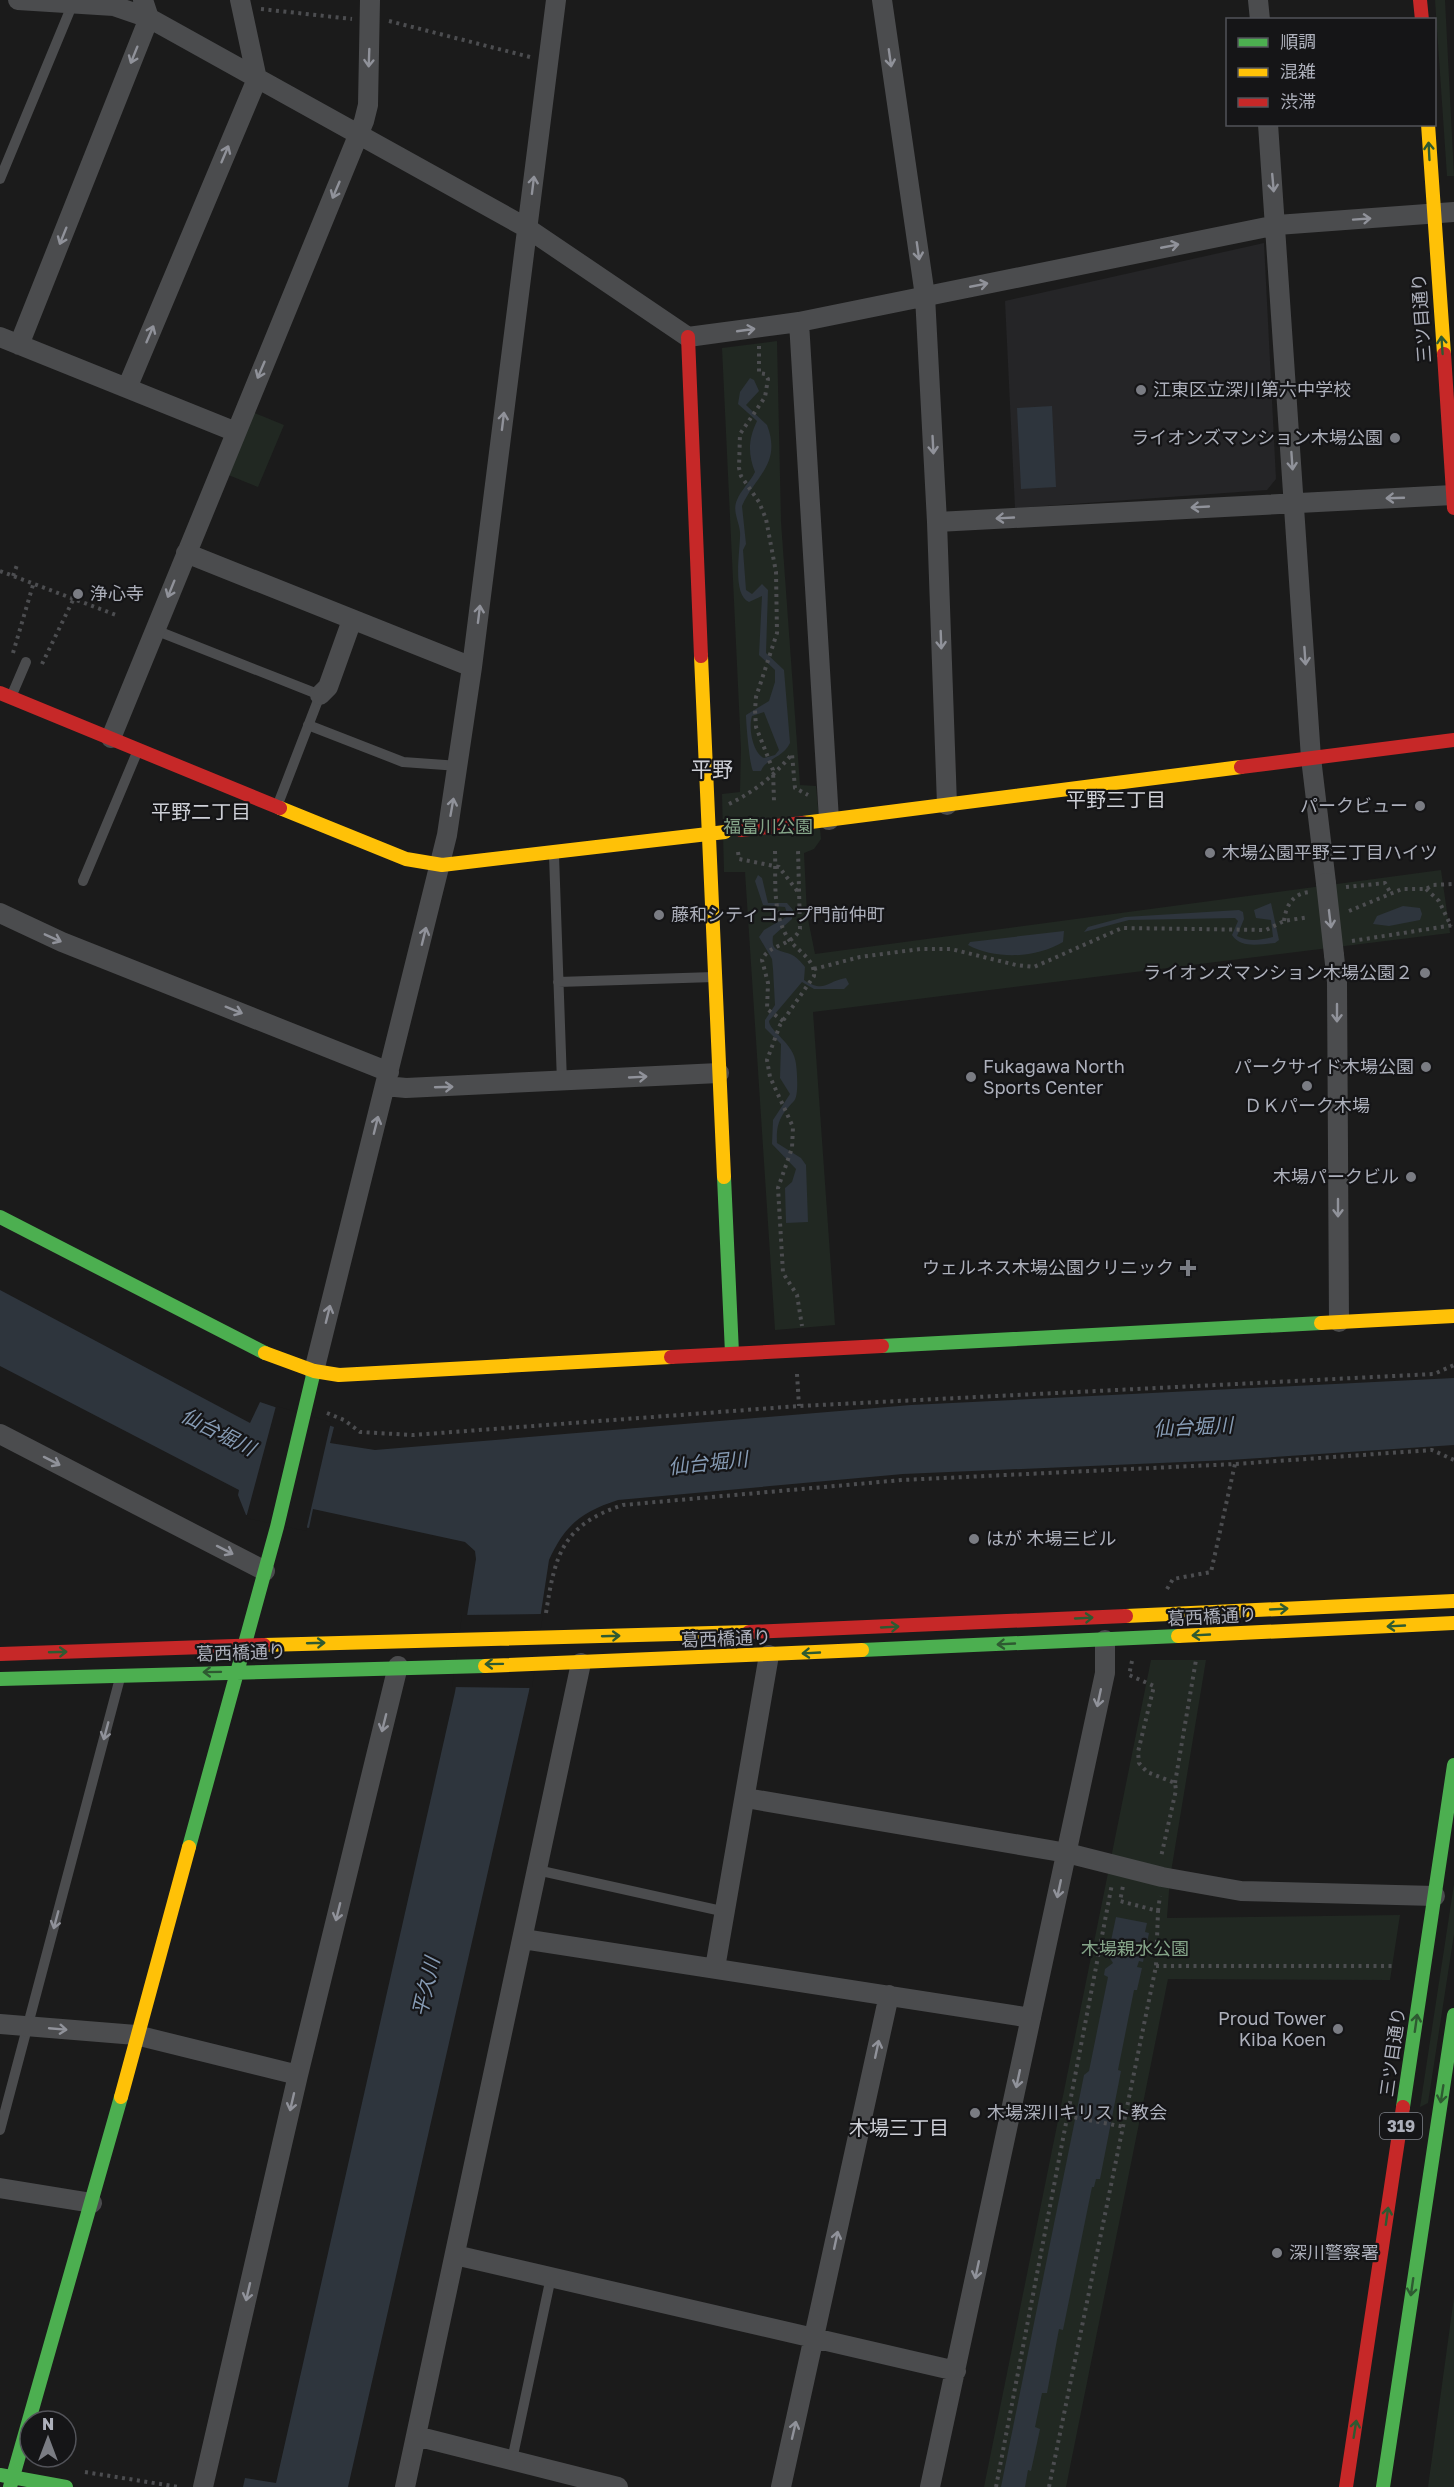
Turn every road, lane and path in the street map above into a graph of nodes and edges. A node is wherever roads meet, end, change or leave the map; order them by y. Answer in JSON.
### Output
{"nodes":[{"id":1,"x":18,"y":0,"type":"edge"},
{"id":2,"x":556,"y":0,"type":"edge"},
{"id":3,"x":882,"y":0,"type":"edge"},
{"id":4,"x":1258,"y":0,"type":"edge"},
{"id":5,"x":1420,"y":0,"type":"edge"},
{"id":6,"x":73,"y":3,"type":"junction"},
{"id":7,"x":241,"y":4,"type":"edge"},
{"id":8,"x":146,"y":9,"type":"edge"},
{"id":9,"x":370,"y":13,"type":"edge"},
{"id":10,"x":1260,"y":18,"type":"edge"},
{"id":11,"x":1422,"y":18,"type":"edge"},
{"id":12,"x":548,"y":62,"type":"junction"},
{"id":13,"x":257,"y":79,"type":"junction"},
{"id":14,"x":1268,"y":126,"type":"edge"},
{"id":15,"x":1428,"y":126,"type":"edge"},
{"id":16,"x":359,"y":136,"type":"junction"},
{"id":17,"x":0,"y":179,"type":"edge"},
{"id":18,"x":1454,"y":212,"type":"edge"},
{"id":19,"x":1433,"y":214,"type":"junction"},
{"id":20,"x":1277,"y":225,"type":"junction"},
{"id":21,"x":527,"y":228,"type":"junction"},
{"id":22,"x":925,"y":296,"type":"junction"},
{"id":23,"x":799,"y":322,"type":"junction"},
{"id":24,"x":759,"y":328,"type":"junction"},
{"id":25,"x":0,"y":337,"type":"edge"},
{"id":26,"x":688,"y":337,"type":"junction"},
{"id":27,"x":19,"y":345,"type":"junction"},
{"id":28,"x":127,"y":388,"type":"junction"},
{"id":29,"x":236,"y":432,"type":"junction"},
{"id":30,"x":1295,"y":502,"type":"junction"},
{"id":31,"x":1454,"y":502,"type":"edge"},
{"id":32,"x":937,"y":522,"type":"junction"},
{"id":33,"x":186,"y":553,"type":"junction"},
{"id":34,"x":17,"y":565,"type":"dead end"},
{"id":35,"x":0,"y":571,"type":"edge"},
{"id":36,"x":13,"y":576,"type":"junction"},
{"id":37,"x":33,"y":585,"type":"junction"},
{"id":38,"x":73,"y":600,"type":"junction"},
{"id":39,"x":116,"y":615,"type":"dead end"},
{"id":40,"x":352,"y":620,"type":"junction"},
{"id":41,"x":155,"y":630,"type":"junction"},
{"id":42,"x":26,"y":662,"type":"junction"},
{"id":43,"x":472,"y":667,"type":"junction"},
{"id":44,"x":5,"y":695,"type":"edge"},
{"id":45,"x":320,"y":695,"type":"junction"},
{"id":46,"x":308,"y":725,"type":"junction"},
{"id":47,"x":111,"y":738,"type":"junction"},
{"id":48,"x":1454,"y":740,"type":"edge"},
{"id":49,"x":138,"y":749,"type":"junction"},
{"id":50,"x":1311,"y":758,"type":"junction"},
{"id":51,"x":459,"y":766,"type":"junction"},
{"id":52,"x":773,"y":774,"type":"junction"},
{"id":53,"x":815,"y":798,"type":"dead end"},
{"id":54,"x":278,"y":805,"type":"junction"},
{"id":55,"x":947,"y":805,"type":"junction"},
{"id":56,"x":726,"y":806,"type":"dead end"},
{"id":57,"x":774,"y":806,"type":"dead end"},
{"id":58,"x":829,"y":820,"type":"junction"},
{"id":59,"x":707,"y":834,"type":"junction"},
{"id":60,"x":775,"y":847,"type":"dead end"},
{"id":61,"x":807,"y":848,"type":"dead end"},
{"id":62,"x":554,"y":855,"type":"junction"},
{"id":63,"x":746,"y":860,"type":"dead end"},
{"id":64,"x":442,"y":865,"type":"junction"},
{"id":65,"x":776,"y":866,"type":"junction"},
{"id":66,"x":83,"y":881,"type":"dead end"},
{"id":67,"x":1454,"y":884,"type":"edge"},
{"id":68,"x":1326,"y":886,"type":"junction"},
{"id":69,"x":1390,"y":892,"type":"dead end"},
{"id":70,"x":799,"y":893,"type":"junction"},
{"id":71,"x":0,"y":913,"type":"edge"},
{"id":72,"x":1284,"y":921,"type":"dead end"},
{"id":73,"x":1453,"y":926,"type":"edge"},
{"id":74,"x":1248,"y":930,"type":"dead end"},
{"id":75,"x":790,"y":940,"type":"junction"},
{"id":76,"x":1334,"y":950,"type":"junction"},
{"id":77,"x":814,"y":969,"type":"junction"},
{"id":78,"x":716,"y":977,"type":"junction"},
{"id":79,"x":558,"y":982,"type":"junction"},
{"id":80,"x":783,"y":1021,"type":"junction"},
{"id":81,"x":719,"y":1073,"type":"junction"},
{"id":82,"x":387,"y":1079,"type":"junction"},
{"id":83,"x":561,"y":1082,"type":"junction"},
{"id":84,"x":0,"y":1217,"type":"edge"},
{"id":85,"x":1454,"y":1316,"type":"edge"},
{"id":86,"x":1339,"y":1322,"type":"junction"},
{"id":87,"x":803,"y":1330,"type":"dead end"},
{"id":88,"x":732,"y":1353,"type":"junction"},
{"id":89,"x":796,"y":1362,"type":"dead end"},
{"id":90,"x":1454,"y":1365,"type":"edge"},
{"id":91,"x":314,"y":1371,"type":"junction"},
{"id":92,"x":799,"y":1406,"type":"junction"},
{"id":93,"x":326,"y":1412,"type":"dead end"},
{"id":94,"x":0,"y":1434,"type":"edge"},
{"id":95,"x":1454,"y":1460,"type":"edge"},
{"id":96,"x":1235,"y":1464,"type":"junction"},
{"id":97,"x":265,"y":1571,"type":"junction"},
{"id":98,"x":1164,"y":1594,"type":"dead end"},
{"id":99,"x":1454,"y":1601,"type":"edge"},
{"id":100,"x":545,"y":1620,"type":"dead end"},
{"id":101,"x":1454,"y":1623,"type":"edge"},
{"id":102,"x":1105,"y":1640,"type":"junction"},
{"id":103,"x":244,"y":1645,"type":"junction"},
{"id":104,"x":0,"y":1654,"type":"edge"},
{"id":105,"x":769,"y":1655,"type":"junction"},
{"id":106,"x":1132,"y":1660,"type":"dead end"},
{"id":107,"x":1196,"y":1660,"type":"dead end"},
{"id":108,"x":581,"y":1663,"type":"junction"},
{"id":109,"x":398,"y":1666,"type":"junction"},
{"id":110,"x":237,"y":1671,"type":"junction"},
{"id":111,"x":120,"y":1674,"type":"junction"},
{"id":112,"x":0,"y":1679,"type":"edge"},
{"id":113,"x":1454,"y":1765,"type":"edge"},
{"id":114,"x":1175,"y":1783,"type":"junction"},
{"id":115,"x":746,"y":1798,"type":"junction"},
{"id":116,"x":1067,"y":1853,"type":"junction"},
{"id":117,"x":1121,"y":1867,"type":"junction"},
{"id":118,"x":537,"y":1870,"type":"junction"},
{"id":119,"x":1156,"y":1876,"type":"junction"},
{"id":120,"x":1435,"y":1896,"type":"junction"},
{"id":121,"x":726,"y":1912,"type":"junction"},
{"id":122,"x":523,"y":1939,"type":"junction"},
{"id":123,"x":1156,"y":1966,"type":"junction"},
{"id":124,"x":1392,"y":1966,"type":"dead end"},
{"id":125,"x":716,"y":1968,"type":"junction"},
{"id":126,"x":889,"y":1995,"type":"junction"},
{"id":127,"x":1454,"y":2015,"type":"edge"},
{"id":128,"x":1031,"y":2018,"type":"junction"},
{"id":129,"x":0,"y":2024,"type":"edge"},
{"id":130,"x":29,"y":2026,"type":"junction"},
{"id":131,"x":136,"y":2035,"type":"junction"},
{"id":132,"x":298,"y":2075,"type":"junction"},
{"id":133,"x":1067,"y":2116,"type":"junction"},
{"id":134,"x":1125,"y":2127,"type":"junction"},
{"id":135,"x":0,"y":2130,"type":"edge"},
{"id":136,"x":0,"y":2188,"type":"edge"},
{"id":137,"x":92,"y":2203,"type":"junction"},
{"id":138,"x":455,"y":2255,"type":"junction"},
{"id":139,"x":551,"y":2277,"type":"junction"},
{"id":140,"x":815,"y":2338,"type":"junction"},
{"id":141,"x":956,"y":2371,"type":"junction"},
{"id":142,"x":416,"y":2436,"type":"junction"},
{"id":143,"x":512,"y":2460,"type":"junction"},
{"id":144,"x":79,"y":2471,"type":"dead end"},
{"id":145,"x":7,"y":2480,"type":"edge"},
{"id":146,"x":66,"y":2487,"type":"edge"},
{"id":147,"x":179,"y":2487,"type":"edge"},
{"id":148,"x":203,"y":2487,"type":"edge"},
{"id":149,"x":405,"y":2487,"type":"edge"},
{"id":150,"x":618,"y":2487,"type":"edge"},
{"id":151,"x":781,"y":2487,"type":"edge"},
{"id":152,"x":930,"y":2487,"type":"edge"},
{"id":153,"x":996,"y":2487,"type":"edge"},
{"id":154,"x":1049,"y":2487,"type":"edge"},
{"id":155,"x":1346,"y":2487,"type":"edge"},
{"id":156,"x":1383,"y":2487,"type":"edge"}],
"edges":[{"from":1,"to":6,"type":"street"},
{"from":2,"to":12,"type":"street"},
{"from":3,"to":22,"type":"street","one_way":true},
{"from":4,"to":10,"type":"street"},
{"from":5,"to":11,"type":"street"},
{"from":6,"to":8,"type":"street"},
{"from":6,"to":17,"type":"lane"},
{"from":7,"to":9,"type":"path"},
{"from":7,"to":13,"type":"street"},
{"from":8,"to":13,"type":"street"},
{"from":8,"to":27,"type":"street","one_way":true},
{"from":9,"to":12,"type":"path"},
{"from":9,"to":16,"type":"street","one_way":true},
{"from":21,"to":12,"type":"street","one_way":true},
{"from":13,"to":16,"type":"street"},
{"from":28,"to":13,"type":"street","one_way":true},
{"from":14,"to":20,"type":"street","one_way":true},
{"from":19,"to":15,"type":"street","name":"三ツ目通り","one_way":true},
{"from":16,"to":21,"type":"street"},
{"from":16,"to":29,"type":"street","one_way":true},
{"from":18,"to":19,"type":"street"},
{"from":20,"to":19,"type":"street","one_way":true},
{"from":31,"to":19,"type":"street","name":"三ツ目通り","one_way":true},
{"from":22,"to":20,"type":"street","one_way":true},
{"from":20,"to":30,"type":"street","one_way":true},
{"from":21,"to":26,"type":"street"},
{"from":43,"to":21,"type":"street","one_way":true},
{"from":22,"to":23,"type":"street"},
{"from":22,"to":32,"type":"street","one_way":true},
{"from":23,"to":24,"type":"street"},
{"from":23,"to":58,"type":"street"},
{"from":26,"to":24,"type":"street","one_way":true},
{"from":24,"to":52,"type":"path"},
{"from":25,"to":27,"type":"street"},
{"from":26,"to":59,"type":"street"},
{"from":27,"to":28,"type":"street"},
{"from":28,"to":29,"type":"street"},
{"from":29,"to":33,"type":"street"},
{"from":31,"to":30,"type":"street","one_way":true},
{"from":30,"to":32,"type":"street","one_way":true},
{"from":30,"to":50,"type":"street","one_way":true},
{"from":32,"to":55,"type":"street","one_way":true},
{"from":33,"to":40,"type":"street"},
{"from":33,"to":41,"type":"street","one_way":true},
{"from":34,"to":36,"type":"path"},
{"from":35,"to":36,"type":"path"},
{"from":36,"to":37,"type":"path"},
{"from":37,"to":38,"type":"path"},
{"from":37,"to":42,"type":"path"},
{"from":38,"to":39,"type":"path"},
{"from":38,"to":42,"type":"path"},
{"from":40,"to":43,"type":"street"},
{"from":40,"to":45,"type":"street"},
{"from":41,"to":45,"type":"lane"},
{"from":41,"to":47,"type":"street"},
{"from":42,"to":44,"type":"lane"},
{"from":43,"to":51,"type":"street"},
{"from":44,"to":47,"type":"street"},
{"from":45,"to":46,"type":"lane"},
{"from":46,"to":51,"type":"lane"},
{"from":46,"to":54,"type":"lane"},
{"from":47,"to":49,"type":"street"},
{"from":48,"to":50,"type":"street"},
{"from":49,"to":54,"type":"street"},
{"from":49,"to":66,"type":"lane"},
{"from":50,"to":55,"type":"street"},
{"from":50,"to":68,"type":"street"},
{"from":64,"to":51,"type":"street","one_way":true},
{"from":52,"to":53,"type":"path"},
{"from":52,"to":56,"type":"path"},
{"from":52,"to":57,"type":"path"},
{"from":54,"to":64,"type":"street"},
{"from":55,"to":58,"type":"street"},
{"from":58,"to":59,"type":"street","bridge":true},
{"from":59,"to":62,"type":"street"},
{"from":59,"to":78,"type":"street"},
{"from":60,"to":65,"type":"path"},
{"from":61,"to":70,"type":"path"},
{"from":62,"to":64,"type":"street"},
{"from":62,"to":79,"type":"lane"},
{"from":63,"to":65,"type":"path"},
{"from":82,"to":64,"type":"street","one_way":true},
{"from":65,"to":70,"type":"path"},
{"from":65,"to":75,"type":"path"},
{"from":67,"to":73,"type":"path"},
{"from":68,"to":69,"type":"path"},
{"from":68,"to":72,"type":"path"},
{"from":68,"to":76,"type":"street","one_way":true,"bridge":true},
{"from":70,"to":75,"type":"path"},
{"from":71,"to":82,"type":"street","one_way":true},
{"from":73,"to":76,"type":"path"},
{"from":74,"to":77,"type":"path"},
{"from":75,"to":77,"type":"path"},
{"from":75,"to":80,"type":"path"},
{"from":76,"to":86,"type":"street","one_way":true},
{"from":77,"to":80,"type":"path"},
{"from":78,"to":79,"type":"lane"},
{"from":78,"to":81,"type":"street"},
{"from":79,"to":83,"type":"lane"},
{"from":80,"to":87,"type":"path"},
{"from":83,"to":81,"type":"street","one_way":true},
{"from":81,"to":88,"type":"street"},
{"from":82,"to":83,"type":"street","one_way":true},
{"from":91,"to":82,"type":"street","one_way":true},
{"from":84,"to":91,"type":"street"},
{"from":85,"to":86,"type":"street"},
{"from":86,"to":88,"type":"street"},
{"from":88,"to":91,"type":"street"},
{"from":89,"to":92,"type":"path"},
{"from":90,"to":92,"type":"path"},
{"from":91,"to":97,"type":"street"},
{"from":92,"to":93,"type":"path"},
{"from":94,"to":97,"type":"street","one_way":true},
{"from":95,"to":96,"type":"path"},
{"from":96,"to":98,"type":"path"},
{"from":96,"to":100,"type":"path"},
{"from":97,"to":103,"type":"street"},
{"from":103,"to":99,"type":"street","name":"葛西橋通り","one_way":true},
{"from":101,"to":102,"type":"street","name":"葛西橋通り","one_way":true},
{"from":102,"to":105,"type":"street","name":"葛西橋通り","one_way":true},
{"from":102,"to":116,"type":"street","one_way":true},
{"from":104,"to":103,"type":"street","name":"葛西橋通り","one_way":true},
{"from":103,"to":110,"type":"street"},
{"from":105,"to":108,"type":"street","name":"葛西橋通り"},
{"from":105,"to":115,"type":"street"},
{"from":106,"to":114,"type":"path"},
{"from":107,"to":114,"type":"path"},
{"from":108,"to":109,"type":"street","name":"葛西橋通り","one_way":true},
{"from":108,"to":118,"type":"street"},
{"from":109,"to":110,"type":"street","name":"葛西橋通り"},
{"from":109,"to":132,"type":"street","one_way":true},
{"from":110,"to":111,"type":"street","name":"葛西橋通り","one_way":true},
{"from":110,"to":131,"type":"street"},
{"from":111,"to":112,"type":"street","name":"葛西橋通り"},
{"from":111,"to":130,"type":"lane","one_way":true},
{"from":113,"to":120,"type":"street","name":"三ツ目通り","number":"319"},
{"from":114,"to":119,"type":"path"},
{"from":115,"to":116,"type":"street"},
{"from":115,"to":121,"type":"street"},
{"from":116,"to":117,"type":"street"},
{"from":116,"to":128,"type":"street","one_way":true},
{"from":117,"to":119,"type":"street"},
{"from":117,"to":123,"type":"path"},
{"from":117,"to":133,"type":"path"},
{"from":118,"to":121,"type":"lane"},
{"from":118,"to":122,"type":"street"},
{"from":119,"to":120,"type":"street"},
{"from":155,"to":120,"type":"street","name":"三ツ目通り","number":"319","one_way":true},
{"from":121,"to":125,"type":"street"},
{"from":122,"to":125,"type":"street"},
{"from":122,"to":138,"type":"street"},
{"from":123,"to":124,"type":"path"},
{"from":123,"to":134,"type":"path"},
{"from":125,"to":126,"type":"street"},
{"from":126,"to":128,"type":"street"},
{"from":140,"to":126,"type":"street","one_way":true},
{"from":127,"to":156,"type":"street","number":"319","one_way":true},
{"from":128,"to":141,"type":"street","one_way":true},
{"from":129,"to":130,"type":"street"},
{"from":130,"to":131,"type":"street","one_way":true},
{"from":130,"to":135,"type":"lane"},
{"from":131,"to":132,"type":"street"},
{"from":131,"to":137,"type":"street"},
{"from":132,"to":148,"type":"street","one_way":true},
{"from":133,"to":134,"type":"path"},
{"from":133,"to":153,"type":"path"},
{"from":134,"to":154,"type":"path"},
{"from":136,"to":137,"type":"street"},
{"from":137,"to":145,"type":"street"},
{"from":138,"to":139,"type":"street"},
{"from":138,"to":142,"type":"street"},
{"from":139,"to":140,"type":"street"},
{"from":139,"to":143,"type":"lane"},
{"from":140,"to":141,"type":"street"},
{"from":151,"to":140,"type":"street","one_way":true},
{"from":141,"to":152,"type":"street"},
{"from":142,"to":143,"type":"street"},
{"from":142,"to":149,"type":"street"},
{"from":143,"to":150,"type":"street"},
{"from":144,"to":147,"type":"path"},
{"from":145,"to":146,"type":"street"}]}
